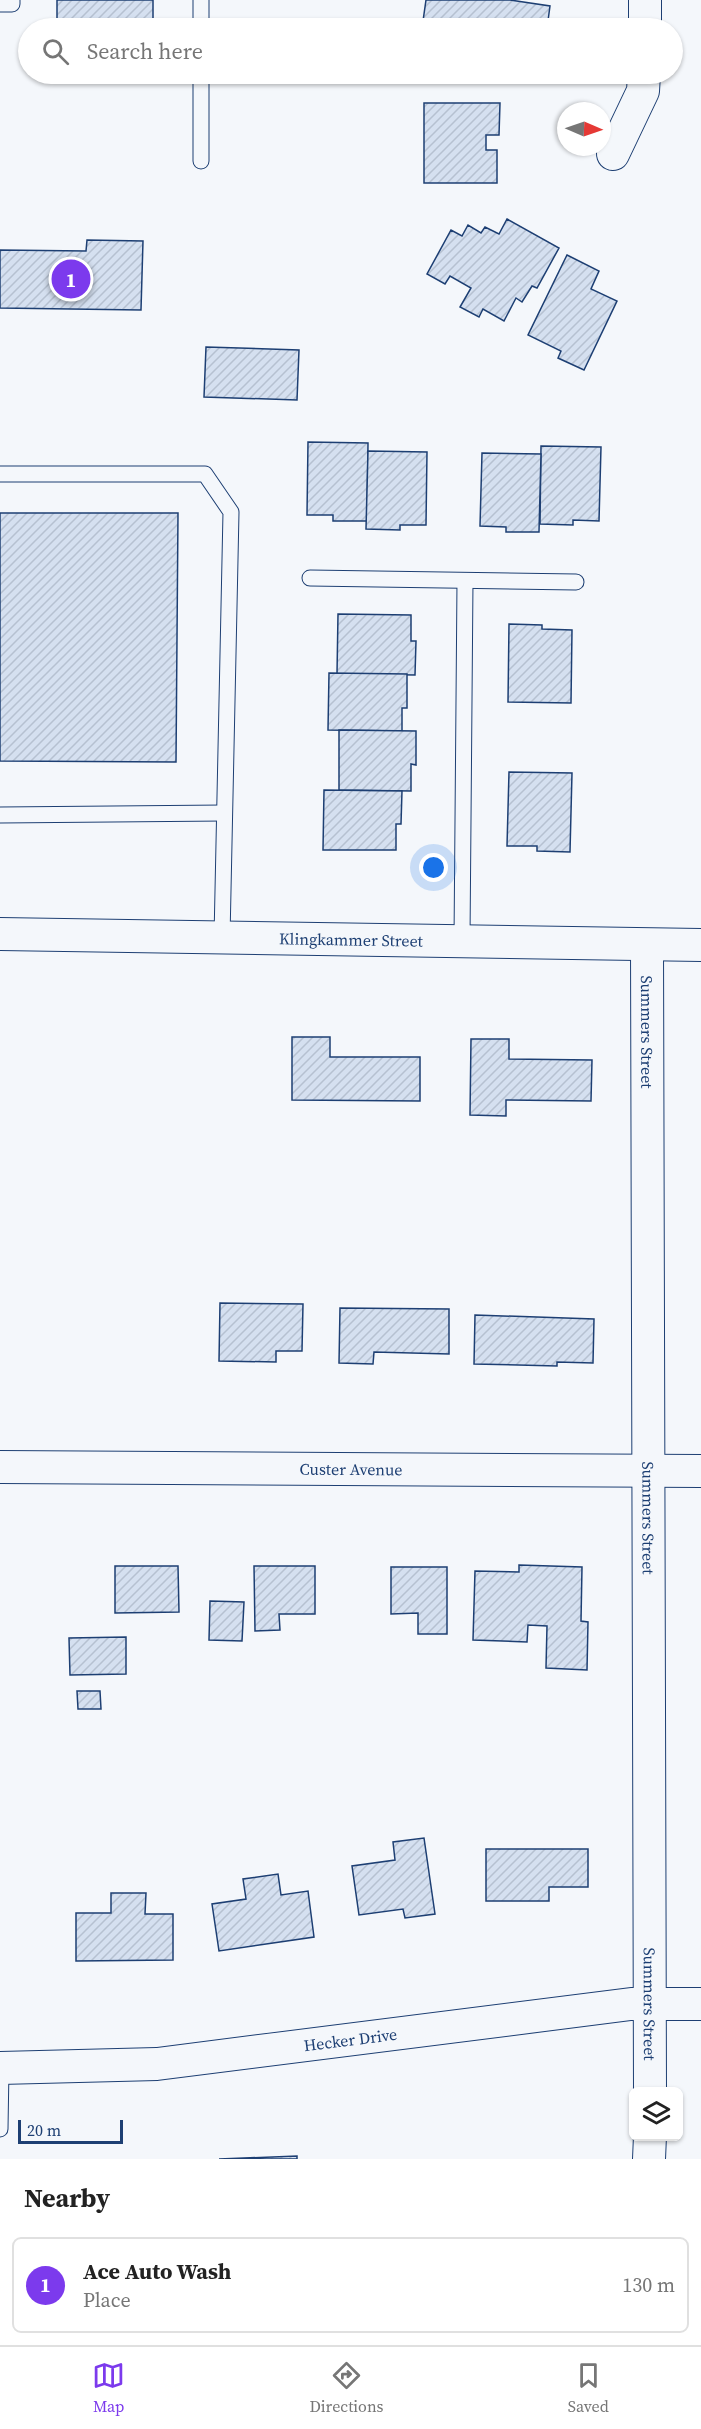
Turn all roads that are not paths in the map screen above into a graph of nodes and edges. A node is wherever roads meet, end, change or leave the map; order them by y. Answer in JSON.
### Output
{"nodes":[{"id":1,"x":12,"y":0,"type":"edge"},
{"id":2,"x":201,"y":0,"type":"edge"},
{"id":3,"x":645,"y":0,"type":"edge"},
{"id":4,"x":0,"y":4,"type":"edge"},
{"id":5,"x":201,"y":18,"type":"edge"},
{"id":6,"x":645,"y":18,"type":"edge"},
{"id":7,"x":201,"y":84,"type":"edge"},
{"id":8,"x":643,"y":84,"type":"edge"},
{"id":9,"x":613,"y":154,"type":"dead end"},
{"id":10,"x":201,"y":161,"type":"dead end"},
{"id":11,"x":0,"y":474,"type":"edge"},
{"id":12,"x":310,"y":578,"type":"dead end"},
{"id":13,"x":465,"y":581,"type":"junction"},
{"id":14,"x":576,"y":582,"type":"dead end"},
{"id":15,"x":224,"y":813,"type":"junction"},
{"id":16,"x":0,"y":815,"type":"edge"},
{"id":17,"x":0,"y":934,"type":"edge"},
{"id":18,"x":222,"y":938,"type":"junction"},
{"id":19,"x":462,"y":940,"type":"junction"},
{"id":20,"x":647,"y":945,"type":"junction"},
{"id":21,"x":701,"y":945,"type":"edge"},
{"id":22,"x":0,"y":1467,"type":"edge"},
{"id":23,"x":646,"y":1470,"type":"junction"},
{"id":24,"x":701,"y":1471,"type":"edge"},
{"id":25,"x":651,"y":2003,"type":"junction"},
{"id":26,"x":701,"y":2004,"type":"edge"},
{"id":27,"x":0,"y":2068,"type":"edge"},
{"id":28,"x":650,"y":2087,"type":"edge"},
{"id":29,"x":0,"y":2129,"type":"edge"},
{"id":30,"x":650,"y":2141,"type":"edge"},
{"id":31,"x":649,"y":2159,"type":"edge"}],
"edges":[{"from":1,"to":4,"type":"lane"},
{"from":2,"to":5,"type":"lane"},
{"from":3,"to":6,"type":"street"},
{"from":7,"to":10,"type":"lane"},
{"from":8,"to":9,"type":"street"},
{"from":11,"to":15,"type":"lane"},
{"from":12,"to":13,"type":"lane"},
{"from":13,"to":14,"type":"lane"},
{"from":13,"to":19,"type":"lane"},
{"from":15,"to":16,"type":"lane"},
{"from":15,"to":18,"type":"lane"},
{"from":17,"to":18,"type":"street","name":"Klingkammer Street"},
{"from":18,"to":19,"type":"street","name":"Klingkammer Street"},
{"from":19,"to":20,"type":"street","name":"Klingkammer Street"},
{"from":20,"to":21,"type":"street","name":"Klingkammer Street"},
{"from":20,"to":23,"type":"street","name":"Summers Street"},
{"from":22,"to":23,"type":"street","name":"Custer Avenue"},
{"from":23,"to":24,"type":"street","name":"Custer Avenue"},
{"from":23,"to":25,"type":"street","name":"Summers Street"},
{"from":25,"to":26,"type":"street","name":"Hecker Drive"},
{"from":25,"to":27,"type":"street","name":"Hecker Drive"},
{"from":25,"to":28,"type":"street","name":"Summers Street"},
{"from":27,"to":29,"type":"lane"},
{"from":30,"to":31,"type":"street"}]}
